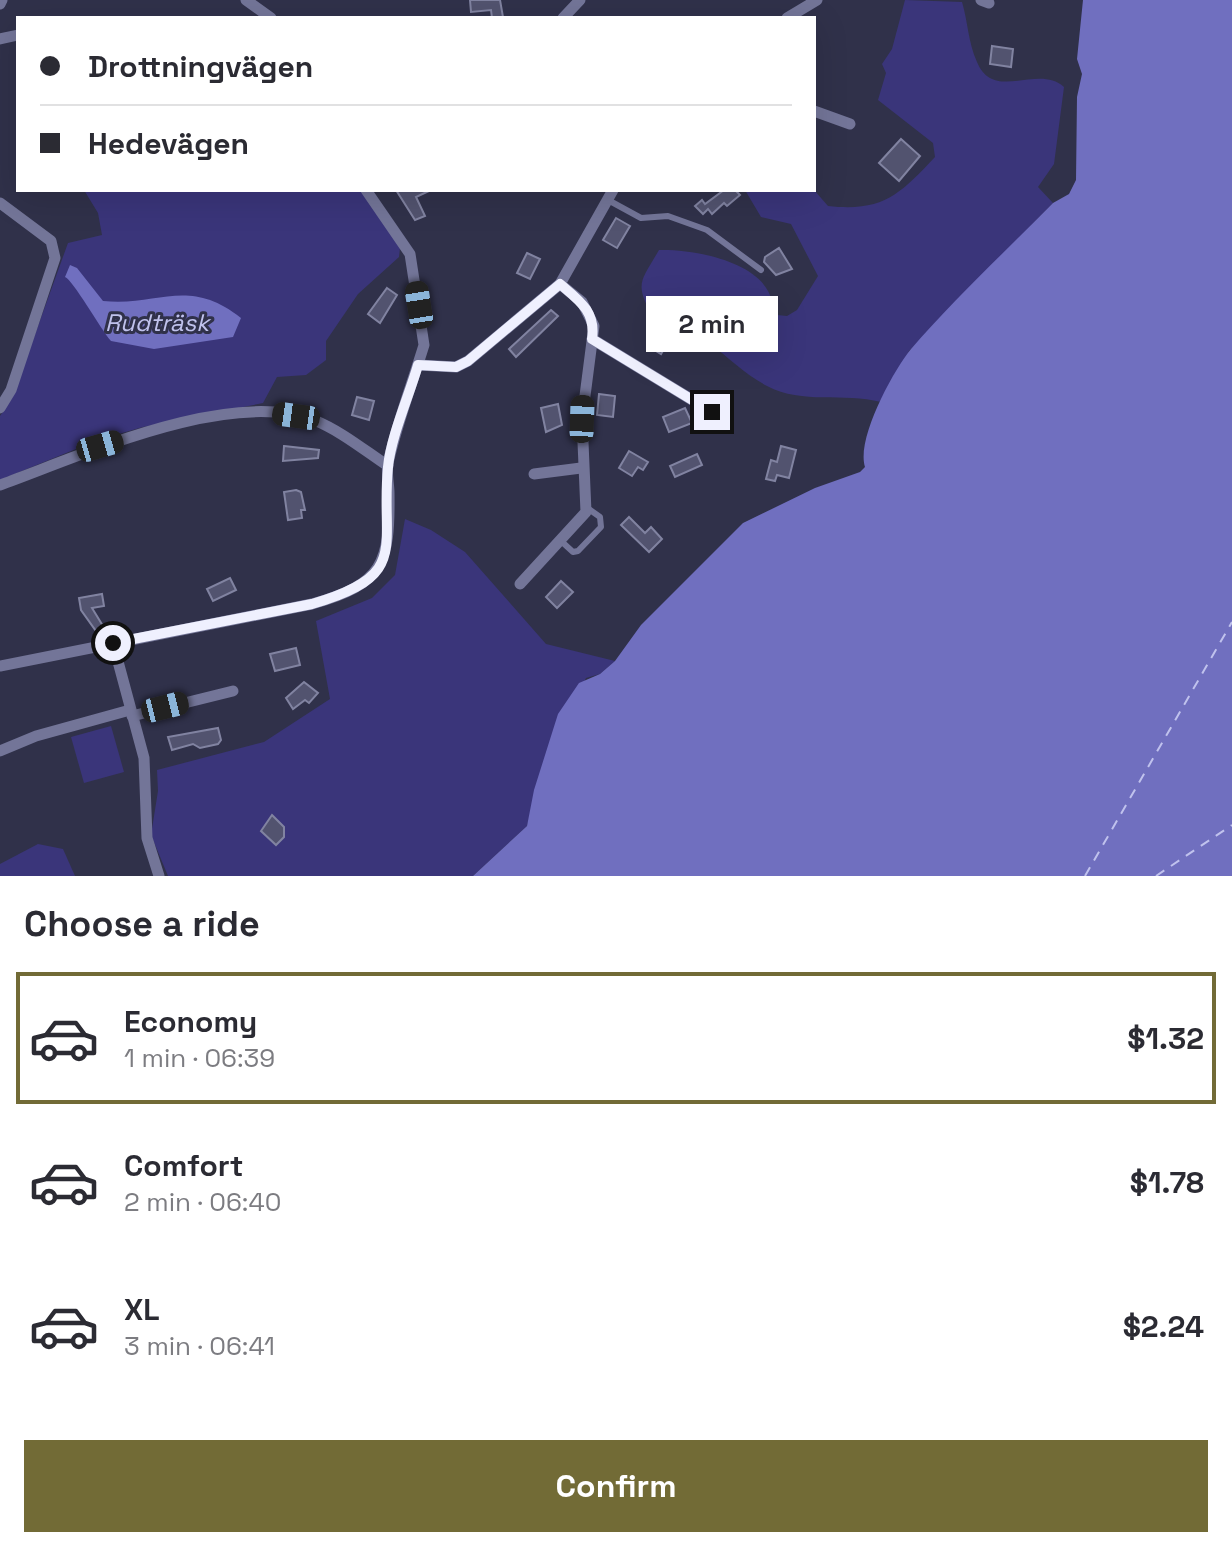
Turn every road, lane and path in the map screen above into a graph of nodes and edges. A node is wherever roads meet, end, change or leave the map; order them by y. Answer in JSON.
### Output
{"nodes":[{"id":1,"x":580,"y":0,"type":"edge"},
{"id":2,"x":817,"y":0,"type":"edge"},
{"id":3,"x":250,"y":3,"type":"edge"},
{"id":4,"x":268,"y":16,"type":"edge"},
{"id":5,"x":565,"y":16,"type":"edge"},
{"id":6,"x":790,"y":16,"type":"edge"},
{"id":7,"x":816,"y":112,"type":"edge"},
{"id":8,"x":850,"y":124,"type":"dead end"},
{"id":9,"x":367,"y":192,"type":"edge"},
{"id":10,"x":610,"y":195,"type":"edge"},
{"id":11,"x":0,"y":203,"type":"edge"},
{"id":12,"x":761,"y":270,"type":"dead end"},
{"id":13,"x":560,"y":284,"type":"junction"},
{"id":14,"x":592,"y":339,"type":"junction"},
{"id":15,"x":418,"y":365,"type":"junction"},
{"id":16,"x":0,"y":408,"type":"edge"},
{"id":17,"x":712,"y":412,"type":"dead end"},
{"id":18,"x":388,"y":466,"type":"junction"},
{"id":19,"x":581,"y":468,"type":"junction"},
{"id":20,"x":534,"y":474,"type":"dead end"},
{"id":21,"x":0,"y":485,"type":"edge"},
{"id":22,"x":586,"y":507,"type":"junction"},
{"id":23,"x":561,"y":541,"type":"junction"},
{"id":24,"x":520,"y":584,"type":"dead end"},
{"id":25,"x":113,"y":643,"type":"junction"},
{"id":26,"x":0,"y":666,"type":"edge"},
{"id":27,"x":233,"y":691,"type":"dead end"},
{"id":28,"x":131,"y":713,"type":"junction"},
{"id":29,"x":0,"y":751,"type":"edge"},
{"id":30,"x":159,"y":876,"type":"edge"}],
"edges":[{"from":1,"to":5,"type":"street"},
{"from":2,"to":6,"type":"street"},
{"from":3,"to":4,"type":"street"},
{"from":7,"to":8,"type":"street"},
{"from":9,"to":15,"type":"street"},
{"from":10,"to":12,"type":"lane"},
{"from":10,"to":13,"type":"street"},
{"from":11,"to":16,"type":"street"},
{"from":13,"to":14,"type":"street"},
{"from":13,"to":15,"type":"street"},
{"from":14,"to":17,"type":"street"},
{"from":14,"to":19,"type":"street"},
{"from":15,"to":18,"type":"street"},
{"from":18,"to":21,"type":"street"},
{"from":18,"to":25,"type":"street"},
{"from":19,"to":20,"type":"street"},
{"from":19,"to":22,"type":"street"},
{"from":22,"to":23,"type":"street"},
{"from":22,"to":23,"type":"lane"},
{"from":23,"to":24,"type":"street"},
{"from":25,"to":26,"type":"street"},
{"from":25,"to":28,"type":"street"},
{"from":27,"to":28,"type":"street"},
{"from":28,"to":29,"type":"street"},
{"from":28,"to":30,"type":"street"}]}
